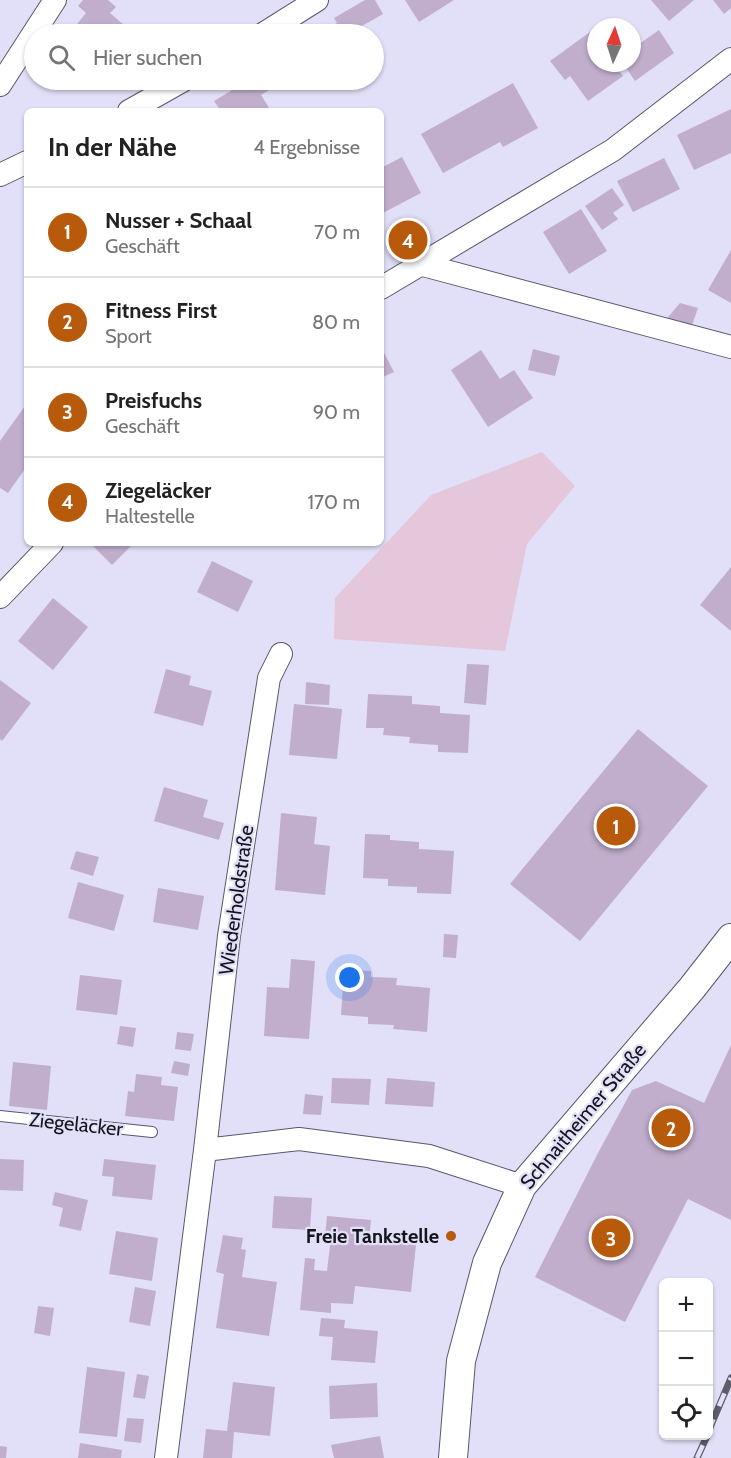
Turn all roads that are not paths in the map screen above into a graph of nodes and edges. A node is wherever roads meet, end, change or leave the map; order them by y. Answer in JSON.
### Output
{"nodes":[{"id":1,"x":55,"y":0,"type":"edge"},
{"id":2,"x":317,"y":0,"type":"edge"},
{"id":3,"x":39,"y":24,"type":"edge"},
{"id":4,"x":279,"y":24,"type":"edge"},
{"id":5,"x":24,"y":48,"type":"edge"},
{"id":6,"x":731,"y":59,"type":"edge"},
{"id":7,"x":0,"y":85,"type":"edge"},
{"id":8,"x":166,"y":90,"type":"edge"},
{"id":9,"x":134,"y":108,"type":"edge"},
{"id":10,"x":24,"y":163,"type":"edge"},
{"id":11,"x":0,"y":175,"type":"edge"},
{"id":12,"x":423,"y":264,"type":"junction"},
{"id":13,"x":384,"y":286,"type":"edge"},
{"id":14,"x":731,"y":347,"type":"edge"},
{"id":15,"x":48,"y":546,"type":"edge"},
{"id":16,"x":0,"y":597,"type":"edge"},
{"id":17,"x":281,"y":654,"type":"dead end"},
{"id":18,"x":731,"y":938,"type":"edge"},
{"id":19,"x":0,"y":1116,"type":"edge"},
{"id":20,"x":152,"y":1132,"type":"dead end"},
{"id":21,"x":205,"y":1150,"type":"junction"},
{"id":22,"x":522,"y":1186,"type":"junction"},
{"id":23,"x":166,"y":1458,"type":"edge"},
{"id":24,"x":453,"y":1458,"type":"edge"}],
"edges":[{"from":1,"to":3,"type":"street"},
{"from":2,"to":4,"type":"street"},
{"from":5,"to":7,"type":"street"},
{"from":6,"to":12,"type":"street"},
{"from":8,"to":9,"type":"street"},
{"from":10,"to":11,"type":"street"},
{"from":12,"to":13,"type":"street"},
{"from":12,"to":14,"type":"street"},
{"from":15,"to":16,"type":"street"},
{"from":17,"to":21,"type":"street","name":"Wiederholdstraße"},
{"from":18,"to":22,"type":"street","name":"Schnaitheimer Straße"},
{"from":19,"to":20,"type":"lane","name":"Ziegeläcker"},
{"from":21,"to":22,"type":"street"},
{"from":21,"to":23,"type":"street","name":"Wiederholdstraße"},
{"from":22,"to":24,"type":"street","name":"Schnaitheimer Straße"}]}
